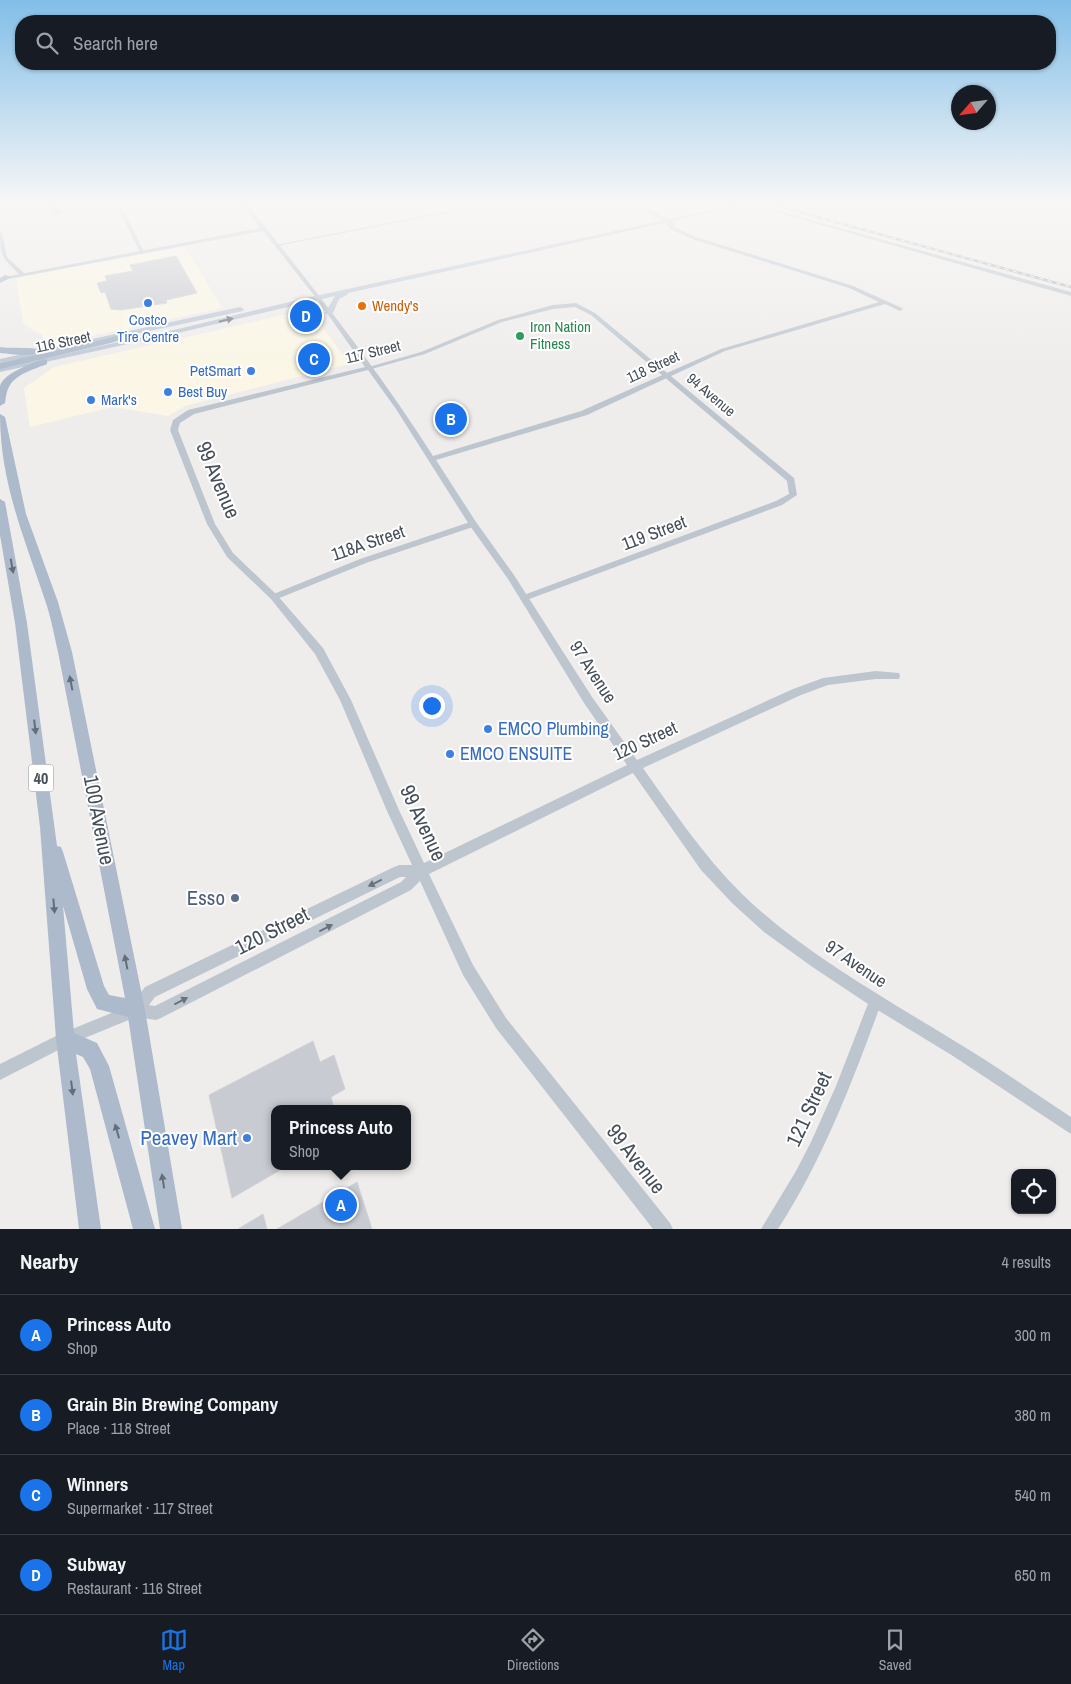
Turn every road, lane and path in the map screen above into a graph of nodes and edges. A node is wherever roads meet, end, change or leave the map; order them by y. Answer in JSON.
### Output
{"nodes":[{"id":1,"x":9,"y":261,"type":"edge"},
{"id":2,"x":91,"y":261,"type":"edge"},
{"id":3,"x":290,"y":261,"type":"edge"},
{"id":4,"x":472,"y":261,"type":"edge"},
{"id":5,"x":481,"y":261,"type":"edge"},
{"id":6,"x":771,"y":261,"type":"edge"},
{"id":7,"x":954,"y":261,"type":"edge"},
{"id":8,"x":22,"y":274,"type":"junction"},
{"id":9,"x":3,"y":279,"type":"edge"},
{"id":10,"x":351,"y":291,"type":"junction"},
{"id":11,"x":1071,"y":294,"type":"edge"},
{"id":12,"x":316,"y":295,"type":"junction"},
{"id":13,"x":886,"y":302,"type":"junction"},
{"id":14,"x":576,"y":305,"type":"joint"},
{"id":15,"x":900,"y":309,"type":"dead end"},
{"id":16,"x":329,"y":313,"type":"junction"},
{"id":17,"x":132,"y":333,"type":"junction"},
{"id":18,"x":0,"y":350,"type":"edge"},
{"id":19,"x":53,"y":354,"type":"junction"},
{"id":20,"x":0,"y":361,"type":"edge"},
{"id":21,"x":0,"y":366,"type":"edge"},
{"id":22,"x":368,"y":368,"type":"junction"},
{"id":23,"x":0,"y":370,"type":"edge"},
{"id":24,"x":668,"y":375,"type":"junction"},
{"id":25,"x":0,"y":404,"type":"edge"},
{"id":26,"x":0,"y":417,"type":"edge"},
{"id":27,"x":176,"y":422,"type":"joint"},
{"id":28,"x":431,"y":459,"type":"junction"},
{"id":29,"x":793,"y":495,"type":"joint"},
{"id":30,"x":0,"y":502,"type":"edge"},
{"id":31,"x":473,"y":524,"type":"junction"},
{"id":32,"x":274,"y":597,"type":"junction"},
{"id":33,"x":524,"y":598,"type":"junction"},
{"id":34,"x":895,"y":676,"type":"dead end"},
{"id":35,"x":634,"y":767,"type":"junction"},
{"id":36,"x":48,"y":827,"type":"junction"},
{"id":37,"x":421,"y":871,"type":"junction"},
{"id":38,"x":876,"y":1001,"type":"junction"},
{"id":39,"x":136,"y":1010,"type":"junction"},
{"id":40,"x":65,"y":1039,"type":"junction"},
{"id":41,"x":0,"y":1072,"type":"edge"},
{"id":42,"x":1071,"y":1126,"type":"edge"},
{"id":43,"x":90,"y":1229,"type":"edge"},
{"id":44,"x":144,"y":1229,"type":"edge"},
{"id":45,"x":171,"y":1229,"type":"edge"},
{"id":46,"x":664,"y":1229,"type":"edge"},
{"id":47,"x":769,"y":1229,"type":"edge"}],
"edges":[{"from":1,"to":8,"type":"street"},
{"from":2,"to":8,"type":"street"},
{"from":3,"to":12,"type":"street","name":"97 Avenue"},
{"from":4,"to":12,"type":"main road","name":"116 Street"},
{"from":5,"to":10,"type":"main road","name":"116 Street"},
{"from":6,"to":13,"type":"street"},
{"from":7,"to":11,"type":"street"},
{"from":8,"to":9,"type":"street"},
{"from":10,"to":12,"type":"main road","name":"116 Street"},
{"from":10,"to":16,"type":"main road"},
{"from":12,"to":16,"type":"street","name":"97 Avenue"},
{"from":12,"to":17,"type":"main road","name":"116 Street"},
{"from":19,"to":12,"type":"main road","name":"116 Street","one_way":true},
{"from":13,"to":15,"type":"street"},
{"from":13,"to":24,"type":"street","name":"118 Street"},
{"from":14,"to":22,"type":"street","name":"117 Street"},
{"from":14,"to":24,"type":"street","name":"94 Avenue"},
{"from":16,"to":22,"type":"street","name":"97 Avenue"},
{"from":17,"to":19,"type":"main road","name":"116 Street"},
{"from":17,"to":21,"type":"main road"},
{"from":18,"to":19,"type":"main road"},
{"from":19,"to":20,"type":"main road","name":"116 Street"},
{"from":19,"to":23,"type":"main road","name":"116 Street"},
{"from":19,"to":25,"type":"main road"},
{"from":22,"to":27,"type":"street","name":"117 Street"},
{"from":22,"to":28,"type":"street","name":"97 Avenue"},
{"from":24,"to":28,"type":"street","name":"118 Street"},
{"from":24,"to":29,"type":"street","name":"94 Avenue"},
{"from":39,"to":26,"type":"main road","name":"100 Avenue","one_way":true},
{"from":27,"to":32,"type":"street","name":"99 Avenue"},
{"from":28,"to":31,"type":"street","name":"97 Avenue"},
{"from":29,"to":33,"type":"street","name":"119 Street"},
{"from":30,"to":36,"type":"main road","number":"40","one_way":true},
{"from":31,"to":32,"type":"street","name":"118A Street"},
{"from":31,"to":33,"type":"street","name":"97 Avenue"},
{"from":32,"to":37,"type":"street","name":"99 Avenue"},
{"from":33,"to":35,"type":"street","name":"97 Avenue"},
{"from":34,"to":35,"type":"street","name":"120 Street"},
{"from":35,"to":37,"type":"street","name":"120 Street"},
{"from":35,"to":38,"type":"street","name":"97 Avenue"},
{"from":36,"to":39,"type":"main road"},
{"from":36,"to":40,"type":"main road","number":"40","one_way":true},
{"from":37,"to":39,"type":"street","name":"120 Street","one_way":true},
{"from":39,"to":37,"type":"street","name":"120 Street","one_way":true},
{"from":37,"to":46,"type":"street","name":"99 Avenue"},
{"from":38,"to":42,"type":"street","name":"97 Avenue"},
{"from":38,"to":47,"type":"street","name":"121 Street"},
{"from":39,"to":40,"type":"street","name":"120 Street"},
{"from":45,"to":39,"type":"main road","name":"100 Avenue","one_way":true},
{"from":40,"to":41,"type":"street","name":"120 Street"},
{"from":40,"to":43,"type":"main road","number":"40","one_way":true},
{"from":44,"to":40,"type":"main road","one_way":true}]}
